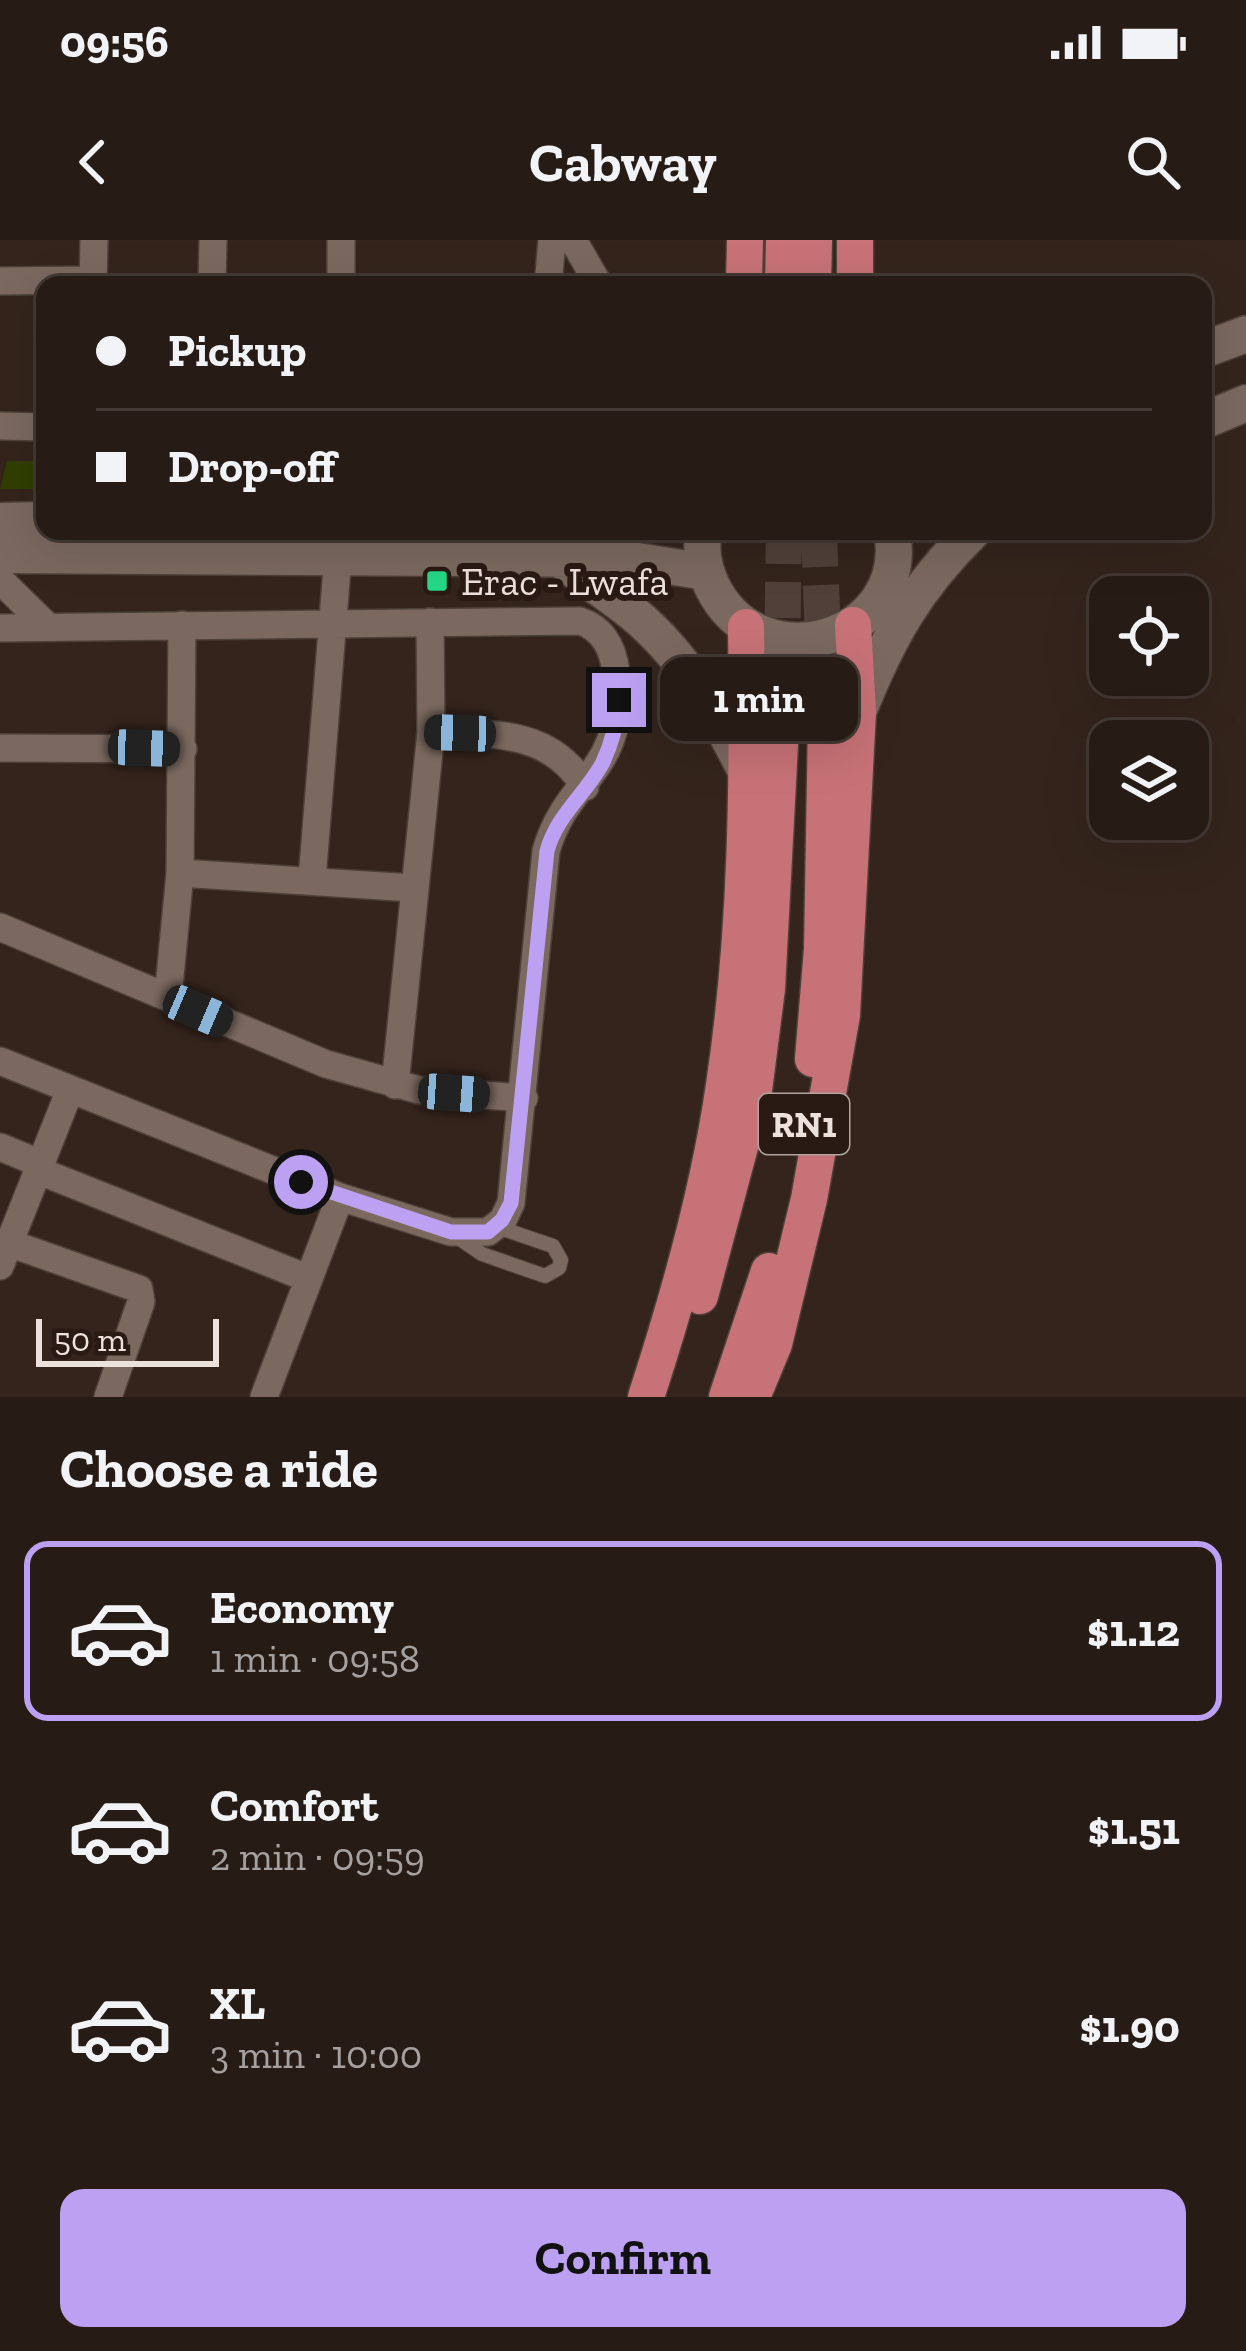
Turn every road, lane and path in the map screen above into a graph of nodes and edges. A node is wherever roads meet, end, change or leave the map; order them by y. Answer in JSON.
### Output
{"nodes":[{"id":1,"x":94,"y":240,"type":"edge"},
{"id":2,"x":213,"y":240,"type":"edge"},
{"id":3,"x":341,"y":240,"type":"edge"},
{"id":4,"x":552,"y":240,"type":"edge"},
{"id":5,"x":573,"y":240,"type":"edge"},
{"id":6,"x":745,"y":240,"type":"edge"},
{"id":7,"x":784,"y":240,"type":"edge"},
{"id":8,"x":814,"y":240,"type":"edge"},
{"id":9,"x":854,"y":240,"type":"edge"},
{"id":10,"x":93,"y":276,"type":"edge"},
{"id":11,"x":212,"y":276,"type":"edge"},
{"id":12,"x":341,"y":276,"type":"edge"},
{"id":13,"x":549,"y":276,"type":"edge"},
{"id":14,"x":594,"y":276,"type":"edge"},
{"id":15,"x":744,"y":276,"type":"edge"},
{"id":16,"x":783,"y":276,"type":"edge"},
{"id":17,"x":813,"y":276,"type":"edge"},
{"id":18,"x":855,"y":276,"type":"edge"},
{"id":19,"x":0,"y":281,"type":"edge"},
{"id":20,"x":36,"y":281,"type":"edge"},
{"id":21,"x":1246,"y":334,"type":"edge"},
{"id":22,"x":1212,"y":347,"type":"edge"},
{"id":23,"x":1246,"y":403,"type":"edge"},
{"id":24,"x":1212,"y":417,"type":"edge"},
{"id":25,"x":0,"y":426,"type":"edge"},
{"id":26,"x":36,"y":427,"type":"edge"},
{"id":27,"x":36,"y":520,"type":"edge"},
{"id":28,"x":0,"y":521,"type":"edge"},
{"id":29,"x":704,"y":540,"type":"edge"},
{"id":30,"x":900,"y":540,"type":"edge"},
{"id":31,"x":964,"y":540,"type":"edge"},
{"id":32,"x":95,"y":543,"type":"edge"},
{"id":33,"x":0,"y":555,"type":"edge"},
{"id":34,"x":338,"y":556,"type":"junction"},
{"id":35,"x":559,"y":558,"type":"junction"},
{"id":36,"x":706,"y":572,"type":"junction"},
{"id":37,"x":0,"y":580,"type":"edge"},
{"id":38,"x":430,"y":622,"type":"junction"},
{"id":39,"x":333,"y":624,"type":"junction"},
{"id":40,"x":182,"y":625,"type":"junction"},
{"id":41,"x":47,"y":626,"type":"junction"},
{"id":42,"x":853,"y":626,"type":"junction"},
{"id":43,"x":746,"y":627,"type":"junction"},
{"id":44,"x":0,"y":628,"type":"edge"},
{"id":45,"x":842,"y":716,"type":"junction"},
{"id":46,"x":781,"y":726,"type":"tunnel mouth"},
{"id":47,"x":431,"y":732,"type":"junction"},
{"id":48,"x":0,"y":748,"type":"edge"},
{"id":49,"x":183,"y":749,"type":"junction"},
{"id":50,"x":748,"y":775,"type":"junction"},
{"id":51,"x":585,"y":788,"type":"junction"},
{"id":52,"x":180,"y":873,"type":"junction"},
{"id":53,"x":312,"y":880,"type":"junction"},
{"id":54,"x":413,"y":887,"type":"junction"},
{"id":55,"x":0,"y":928,"type":"edge"},
{"id":56,"x":168,"y":998,"type":"junction"},
{"id":57,"x":0,"y":1061,"type":"edge"},
{"id":58,"x":395,"y":1084,"type":"junction"},
{"id":59,"x":70,"y":1090,"type":"junction"},
{"id":60,"x":524,"y":1098,"type":"junction"},
{"id":61,"x":0,"y":1147,"type":"edge"},
{"id":62,"x":38,"y":1166,"type":"junction"},
{"id":63,"x":340,"y":1197,"type":"junction"},
{"id":64,"x":496,"y":1227,"type":"junction"},
{"id":65,"x":451,"y":1232,"type":"junction"},
{"id":66,"x":4,"y":1255,"type":"edge"},
{"id":67,"x":308,"y":1278,"type":"junction"},
{"id":68,"x":108,"y":1397,"type":"edge"},
{"id":69,"x":264,"y":1397,"type":"edge"},
{"id":70,"x":646,"y":1397,"type":"edge"},
{"id":71,"x":667,"y":1397,"type":"edge"},
{"id":72,"x":727,"y":1397,"type":"edge"},
{"id":73,"x":752,"y":1397,"type":"edge"}],
"edges":[{"from":1,"to":10,"type":"street"},
{"from":2,"to":11,"type":"street"},
{"from":3,"to":12,"type":"street"},
{"from":4,"to":13,"type":"street"},
{"from":5,"to":14,"type":"street"},
{"from":6,"to":15,"type":"highway"},
{"from":7,"to":16,"type":"highway"},
{"from":8,"to":17,"type":"highway"},
{"from":9,"to":18,"type":"highway"},
{"from":19,"to":20,"type":"street"},
{"from":21,"to":22,"type":"main road"},
{"from":23,"to":24,"type":"main road"},
{"from":25,"to":26,"type":"street"},
{"from":27,"to":28,"type":"main road"},
{"from":29,"to":36,"type":"main road"},
{"from":30,"to":42,"type":"main road"},
{"from":31,"to":45,"type":"main road"},
{"from":32,"to":33,"type":"main road"},
{"from":32,"to":34,"type":"main road"},
{"from":34,"to":35,"type":"main road"},
{"from":34,"to":39,"type":"street"},
{"from":35,"to":36,"type":"main road"},
{"from":35,"to":50,"type":"main road"},
{"from":36,"to":43,"type":"main road"},
{"from":37,"to":41,"type":"street"},
{"from":38,"to":39,"type":"street"},
{"from":38,"to":47,"type":"street"},
{"from":38,"to":51,"type":"street"},
{"from":39,"to":40,"type":"street"},
{"from":39,"to":53,"type":"street"},
{"from":40,"to":41,"type":"street"},
{"from":40,"to":49,"type":"street"},
{"from":41,"to":44,"type":"street"},
{"from":42,"to":43,"type":"main road"},
{"from":42,"to":45,"type":"highway"},
{"from":43,"to":50,"type":"highway"},
{"from":45,"to":72,"type":"highway","number":"RN1"},
{"from":45,"to":73,"type":"highway"},
{"from":46,"to":71,"type":"highway","number":"RN1"},
{"from":47,"to":51,"type":"street"},
{"from":47,"to":54,"type":"street"},
{"from":48,"to":49,"type":"street"},
{"from":49,"to":52,"type":"street"},
{"from":50,"to":70,"type":"highway"},
{"from":51,"to":60,"type":"street"},
{"from":52,"to":53,"type":"street"},
{"from":52,"to":56,"type":"street"},
{"from":53,"to":54,"type":"street"},
{"from":54,"to":58,"type":"street"},
{"from":55,"to":56,"type":"street"},
{"from":56,"to":58,"type":"street"},
{"from":57,"to":59,"type":"street"},
{"from":58,"to":60,"type":"street"},
{"from":59,"to":62,"type":"street"},
{"from":59,"to":63,"type":"street"},
{"from":60,"to":64,"type":"street"},
{"from":61,"to":62,"type":"street"},
{"from":62,"to":66,"type":"street"},
{"from":62,"to":67,"type":"street"},
{"from":63,"to":65,"type":"street"},
{"from":63,"to":67,"type":"street"},
{"from":64,"to":65,"type":"street"},
{"from":64,"to":65,"type":"lane"},
{"from":66,"to":68,"type":"street"},
{"from":67,"to":69,"type":"street"}]}
